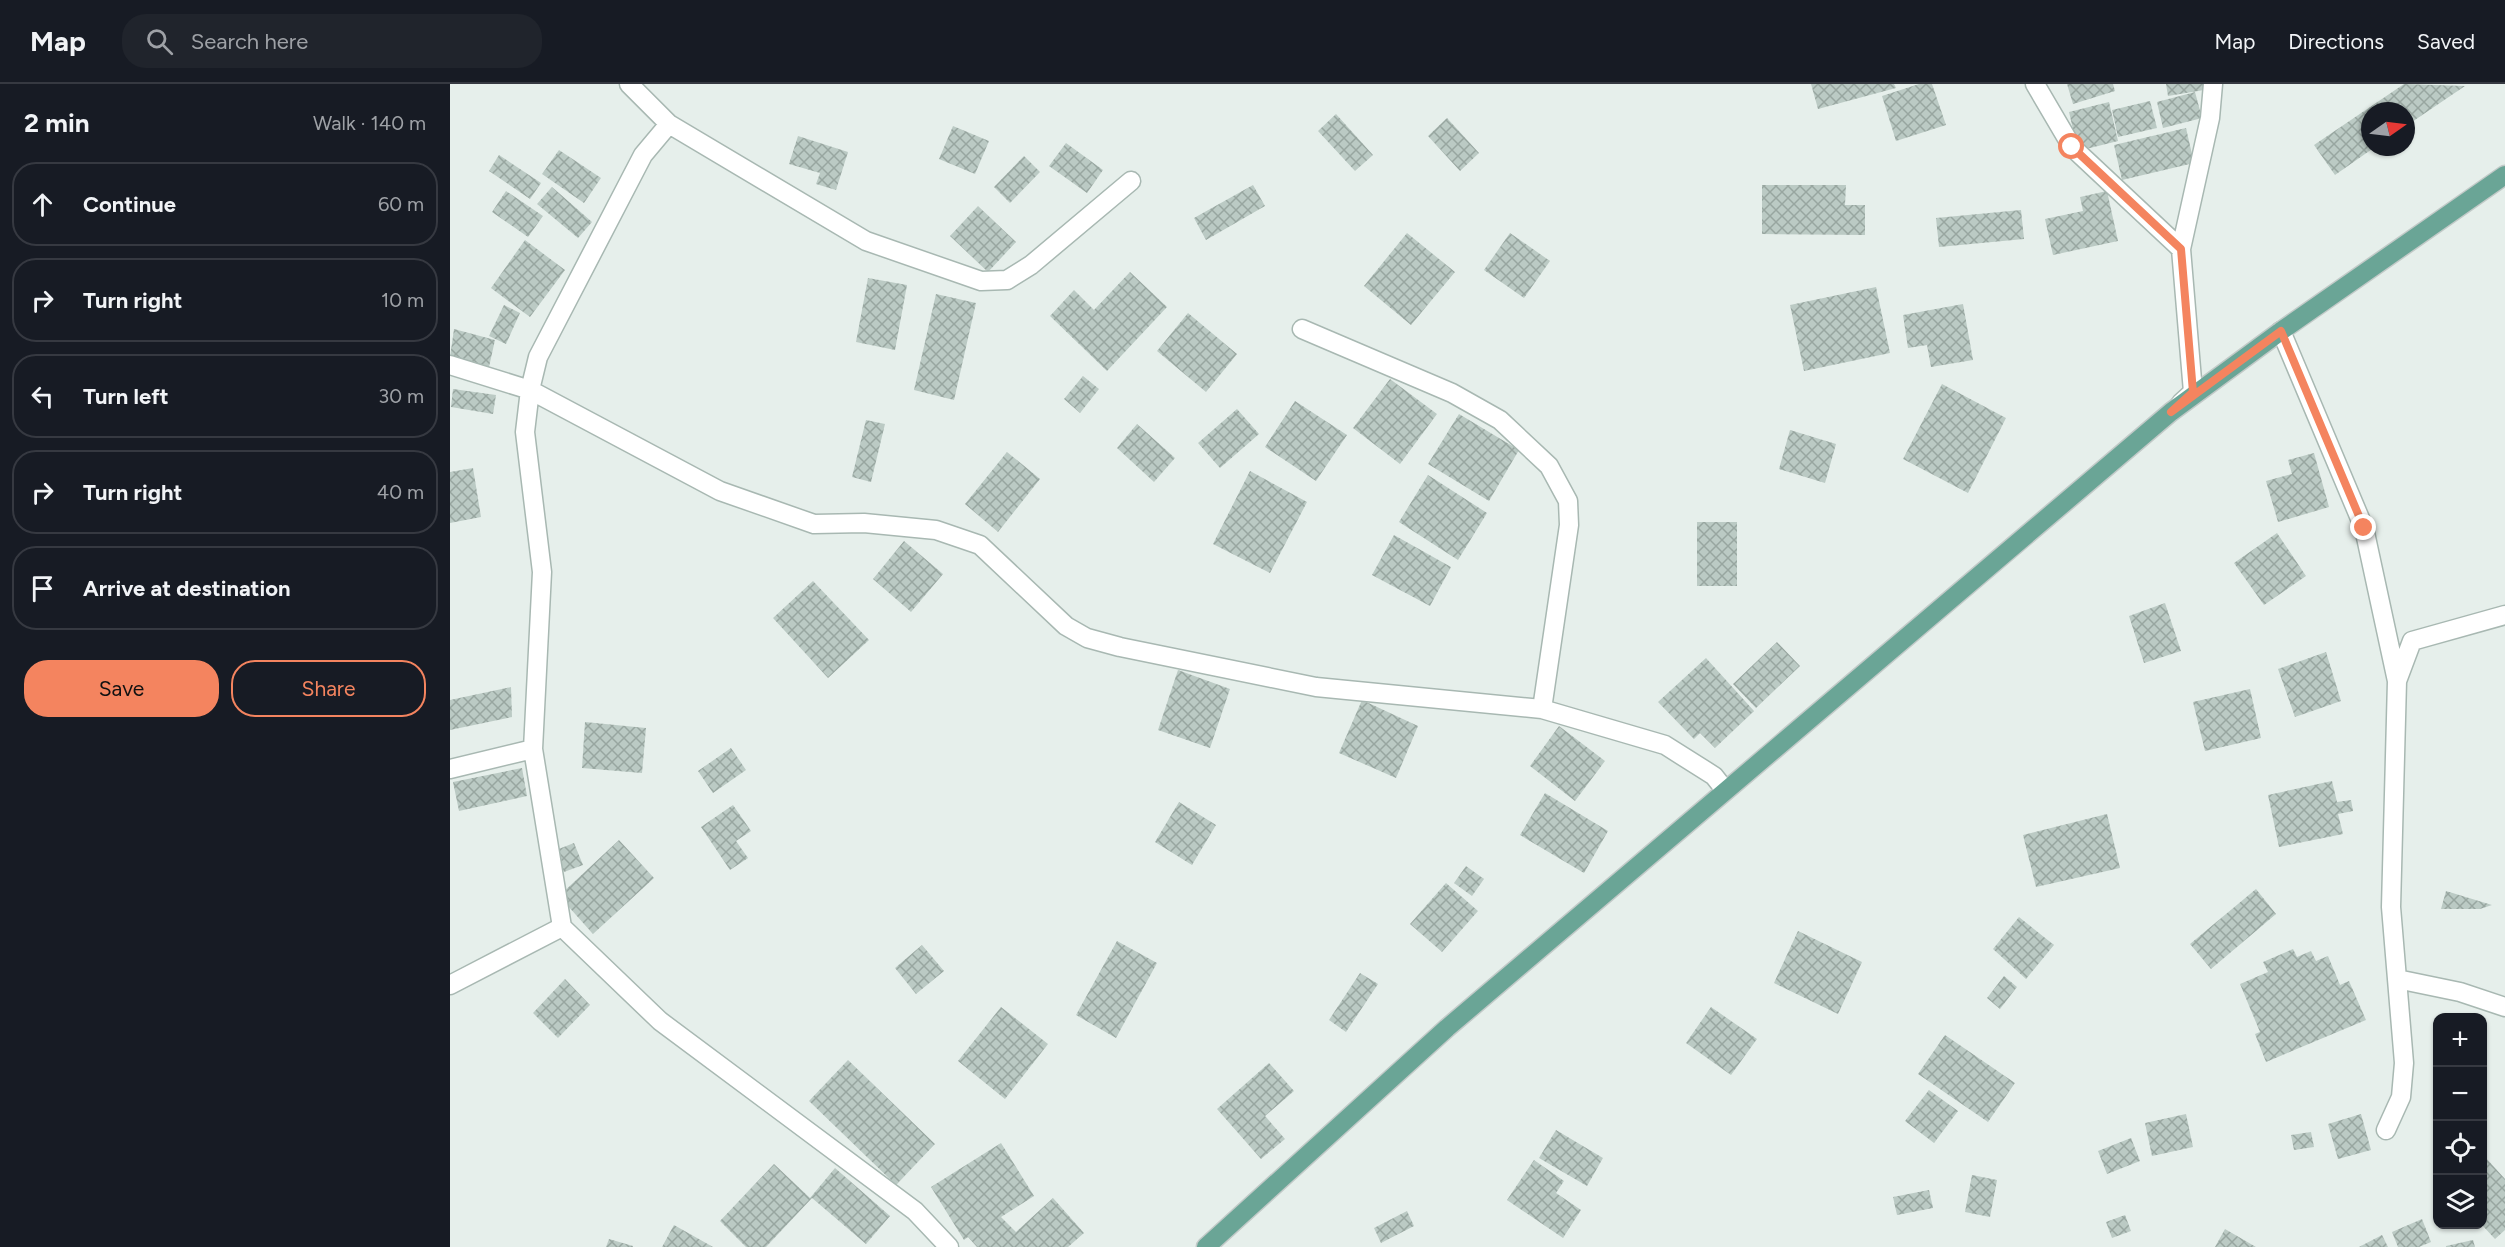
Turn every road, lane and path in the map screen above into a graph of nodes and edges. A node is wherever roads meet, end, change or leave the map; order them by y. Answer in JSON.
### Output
{"nodes":[{"id":1,"x":629,"y":84,"type":"edge"},
{"id":2,"x":2036,"y":84,"type":"edge"},
{"id":3,"x":2213,"y":84,"type":"edge"},
{"id":4,"x":669,"y":124,"type":"junction"},
{"id":5,"x":2505,"y":175,"type":"edge"},
{"id":6,"x":1131,"y":181,"type":"dead end"},
{"id":7,"x":2181,"y":249,"type":"junction"},
{"id":8,"x":1302,"y":329,"type":"dead end"},
{"id":9,"x":2281,"y":331,"type":"junction"},
{"id":10,"x":450,"y":364,"type":"edge"},
{"id":11,"x":530,"y":390,"type":"junction"},
{"id":12,"x":2171,"y":412,"type":"junction"},
{"id":13,"x":2382,"y":613,"type":"junction"},
{"id":14,"x":2505,"y":615,"type":"edge"},
{"id":15,"x":2412,"y":641,"type":"junction"},
{"id":16,"x":2397,"y":681,"type":"junction"},
{"id":17,"x":1542,"y":708,"type":"junction"},
{"id":18,"x":533,"y":749,"type":"junction"},
{"id":19,"x":450,"y":769,"type":"edge"},
{"id":20,"x":1725,"y":790,"type":"junction"},
{"id":21,"x":562,"y":927,"type":"junction"},
{"id":22,"x":2397,"y":979,"type":"junction"},
{"id":23,"x":450,"y":985,"type":"edge"},
{"id":24,"x":2505,"y":1007,"type":"edge"},
{"id":25,"x":2386,"y":1130,"type":"dead end"},
{"id":26,"x":949,"y":1247,"type":"edge"},
{"id":27,"x":1206,"y":1247,"type":"edge"}],
"edges":[{"from":1,"to":4,"type":"street"},
{"from":2,"to":7,"type":"street"},
{"from":3,"to":7,"type":"street"},
{"from":4,"to":6,"type":"street"},
{"from":4,"to":11,"type":"street"},
{"from":5,"to":9,"type":"main road"},
{"from":7,"to":12,"type":"street"},
{"from":8,"to":17,"type":"street"},
{"from":9,"to":12,"type":"main road"},
{"from":9,"to":13,"type":"street"},
{"from":10,"to":11,"type":"street"},
{"from":11,"to":17,"type":"street"},
{"from":11,"to":18,"type":"street"},
{"from":12,"to":20,"type":"main road"},
{"from":13,"to":15,"type":"street"},
{"from":13,"to":16,"type":"street"},
{"from":14,"to":15,"type":"street"},
{"from":15,"to":16,"type":"street"},
{"from":16,"to":22,"type":"street"},
{"from":17,"to":20,"type":"street"},
{"from":18,"to":19,"type":"street"},
{"from":18,"to":21,"type":"street"},
{"from":20,"to":27,"type":"main road"},
{"from":21,"to":23,"type":"street"},
{"from":21,"to":26,"type":"street"},
{"from":22,"to":24,"type":"street"},
{"from":22,"to":25,"type":"street"}]}
